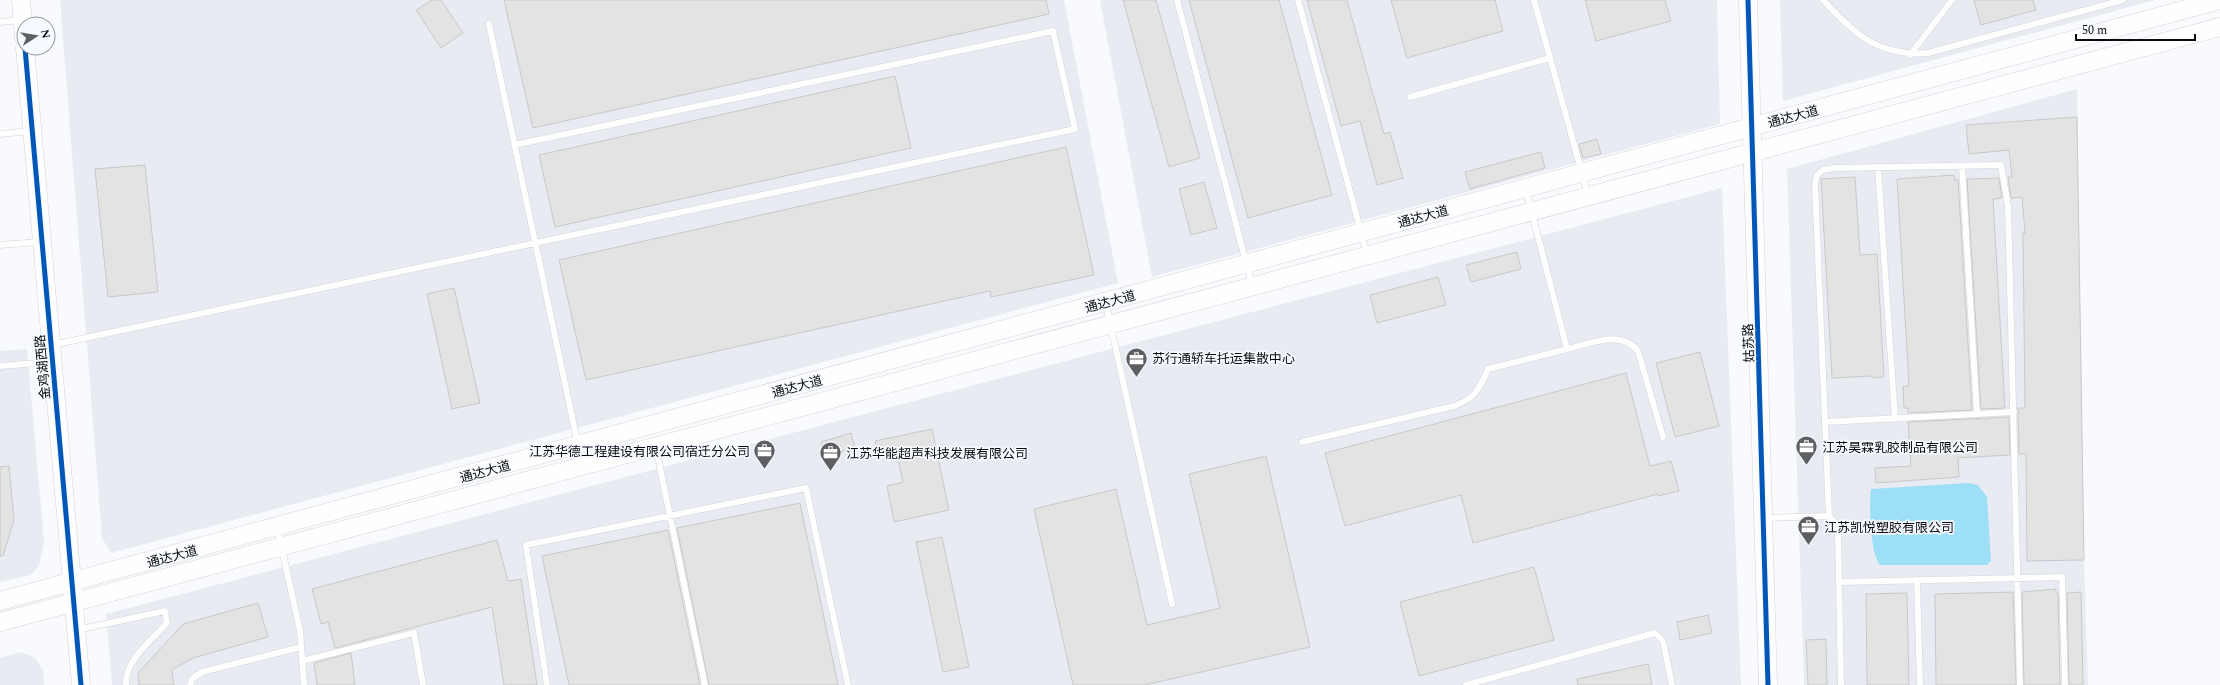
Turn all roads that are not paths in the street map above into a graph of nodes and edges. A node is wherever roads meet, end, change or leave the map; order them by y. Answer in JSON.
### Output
{"nodes":[{"id":1,"x":21,"y":0,"type":"edge"},
{"id":2,"x":1177,"y":0,"type":"edge"},
{"id":3,"x":1298,"y":0,"type":"edge"},
{"id":4,"x":1534,"y":0,"type":"edge"},
{"id":5,"x":1748,"y":0,"type":"edge"},
{"id":6,"x":1823,"y":0,"type":"edge"},
{"id":7,"x":1952,"y":0,"type":"edge"},
{"id":8,"x":2123,"y":0,"type":"edge"},
{"id":9,"x":2220,"y":0,"type":"edge"},
{"id":10,"x":22,"y":16,"type":"edge"},
{"id":11,"x":0,"y":22,"type":"edge"},
{"id":12,"x":489,"y":24,"type":"dead end"},
{"id":13,"x":16,"y":27,"type":"edge"},
{"id":14,"x":2220,"y":27,"type":"edge"},
{"id":15,"x":1910,"y":54,"type":"junction"},
{"id":16,"x":26,"y":56,"type":"edge"},
{"id":17,"x":1550,"y":58,"type":"junction"},
{"id":18,"x":1410,"y":97,"type":"dead end"},
{"id":19,"x":1753,"y":127,"type":"junction"},
{"id":20,"x":32,"y":131,"type":"junction"},
{"id":21,"x":0,"y":134,"type":"edge"},
{"id":22,"x":514,"y":145,"type":"junction"},
{"id":23,"x":1753,"y":151,"type":"junction"},
{"id":24,"x":1962,"y":166,"type":"junction"},
{"id":25,"x":1878,"y":167,"type":"junction"},
{"id":26,"x":1582,"y":174,"type":"junction"},
{"id":27,"x":1525,"y":189,"type":"junction"},
{"id":28,"x":1588,"y":196,"type":"junction"},
{"id":29,"x":1531,"y":211,"type":"junction"},
{"id":30,"x":1361,"y":233,"type":"junction"},
{"id":31,"x":42,"y":241,"type":"junction"},
{"id":32,"x":535,"y":243,"type":"junction"},
{"id":33,"x":0,"y":245,"type":"edge"},
{"id":34,"x":1367,"y":255,"type":"junction"},
{"id":35,"x":1247,"y":264,"type":"junction"},
{"id":36,"x":1252,"y":286,"type":"junction"},
{"id":37,"x":1105,"y":302,"type":"junction"},
{"id":38,"x":1110,"y":324,"type":"junction"},
{"id":39,"x":1567,"y":349,"type":"junction"},
{"id":40,"x":52,"y":354,"type":"junction"},
{"id":41,"x":0,"y":366,"type":"edge"},
{"id":42,"x":2014,"y":412,"type":"junction"},
{"id":43,"x":1977,"y":414,"type":"junction"},
{"id":44,"x":1896,"y":419,"type":"junction"},
{"id":45,"x":1825,"y":422,"type":"junction"},
{"id":46,"x":1663,"y":437,"type":"dead end"},
{"id":47,"x":1302,"y":442,"type":"dead end"},
{"id":48,"x":578,"y":446,"type":"junction"},
{"id":49,"x":656,"y":446,"type":"junction"},
{"id":50,"x":583,"y":466,"type":"junction"},
{"id":51,"x":670,"y":515,"type":"junction"},
{"id":52,"x":1829,"y":516,"type":"junction"},
{"id":53,"x":1763,"y":518,"type":"junction"},
{"id":54,"x":277,"y":527,"type":"junction"},
{"id":55,"x":282,"y":547,"type":"junction"},
{"id":56,"x":2018,"y":577,"type":"junction"},
{"id":57,"x":1917,"y":580,"type":"junction"},
{"id":58,"x":1839,"y":582,"type":"junction"},
{"id":59,"x":72,"y":583,"type":"junction"},
{"id":60,"x":0,"y":601,"type":"edge"},
{"id":61,"x":74,"y":603,"type":"junction"},
{"id":62,"x":1172,"y":604,"type":"dead end"},
{"id":63,"x":0,"y":622,"type":"edge"},
{"id":64,"x":76,"y":630,"type":"junction"},
{"id":65,"x":301,"y":647,"type":"junction"},
{"id":66,"x":302,"y":661,"type":"junction"},
{"id":67,"x":81,"y":685,"type":"edge"},
{"id":68,"x":126,"y":685,"type":"edge"},
{"id":69,"x":190,"y":685,"type":"edge"},
{"id":70,"x":304,"y":685,"type":"edge"},
{"id":71,"x":423,"y":685,"type":"edge"},
{"id":72,"x":547,"y":685,"type":"edge"},
{"id":73,"x":705,"y":685,"type":"edge"},
{"id":74,"x":848,"y":685,"type":"edge"},
{"id":75,"x":1466,"y":685,"type":"edge"},
{"id":76,"x":1672,"y":685,"type":"edge"},
{"id":77,"x":1768,"y":685,"type":"edge"},
{"id":78,"x":1841,"y":685,"type":"edge"},
{"id":79,"x":1920,"y":685,"type":"edge"},
{"id":80,"x":2020,"y":685,"type":"edge"},
{"id":81,"x":2065,"y":685,"type":"edge"}],
"edges":[{"from":1,"to":10,"type":"main road"},
{"from":2,"to":35,"type":"lane"},
{"from":3,"to":30,"type":"lane"},
{"from":4,"to":17,"type":"lane"},
{"from":5,"to":19,"type":"main road","name":"姑苏路"},
{"from":6,"to":15,"type":"lane"},
{"from":7,"to":15,"type":"lane"},
{"from":8,"to":15,"type":"lane"},
{"from":9,"to":19,"type":"main road","name":"通达大道"},
{"from":11,"to":13,"type":"lane"},
{"from":12,"to":22,"type":"lane"},
{"from":14,"to":23,"type":"main road","name":"通达大道"},
{"from":16,"to":20,"type":"main road","name":"金鸡湖西路"},
{"from":17,"to":18,"type":"lane"},
{"from":17,"to":26,"type":"lane"},
{"from":19,"to":23,"type":"main road","name":"姑苏路"},
{"from":19,"to":26,"type":"main road","name":"通达大道"},
{"from":20,"to":21,"type":"lane"},
{"from":20,"to":31,"type":"main road","name":"金鸡湖西路"},
{"from":22,"to":32,"type":"lane"},
{"from":22,"to":32,"type":"lane"},
{"from":23,"to":28,"type":"main road","name":"通达大道"},
{"from":23,"to":53,"type":"main road","name":"姑苏路"},
{"from":24,"to":25,"type":"lane"},
{"from":24,"to":42,"type":"lane"},
{"from":24,"to":43,"type":"lane"},
{"from":25,"to":44,"type":"lane"},
{"from":25,"to":45,"type":"lane"},
{"from":26,"to":27,"type":"main road","name":"通达大道"},
{"from":26,"to":28,"type":"lane"},
{"from":27,"to":29,"type":"lane"},
{"from":27,"to":30,"type":"main road","name":"通达大道"},
{"from":28,"to":29,"type":"main road","name":"通达大道"},
{"from":29,"to":34,"type":"main road","name":"通达大道"},
{"from":29,"to":39,"type":"lane"},
{"from":30,"to":34,"type":"lane"},
{"from":30,"to":35,"type":"main road","name":"通达大道"},
{"from":31,"to":33,"type":"lane"},
{"from":31,"to":40,"type":"main road","name":"金鸡湖西路"},
{"from":32,"to":40,"type":"lane"},
{"from":32,"to":48,"type":"lane"},
{"from":34,"to":36,"type":"main road","name":"通达大道"},
{"from":35,"to":36,"type":"lane"},
{"from":35,"to":37,"type":"main road","name":"通达大道"},
{"from":36,"to":38,"type":"main road","name":"通达大道"},
{"from":37,"to":38,"type":"lane"},
{"from":37,"to":48,"type":"main road","name":"通达大道"},
{"from":38,"to":49,"type":"main road","name":"通达大道"},
{"from":38,"to":62,"type":"lane"},
{"from":39,"to":46,"type":"lane"},
{"from":39,"to":47,"type":"lane"},
{"from":40,"to":41,"type":"lane"},
{"from":40,"to":59,"type":"main road","name":"金鸡湖西路"},
{"from":42,"to":43,"type":"lane"},
{"from":42,"to":56,"type":"lane"},
{"from":43,"to":44,"type":"lane"},
{"from":44,"to":45,"type":"lane"},
{"from":45,"to":52,"type":"lane"},
{"from":48,"to":50,"type":"lane"},
{"from":48,"to":54,"type":"main road","name":"通达大道"},
{"from":49,"to":50,"type":"main road","name":"通达大道"},
{"from":49,"to":51,"type":"lane"},
{"from":50,"to":55,"type":"main road","name":"通达大道"},
{"from":51,"to":72,"type":"lane"},
{"from":51,"to":73,"type":"lane"},
{"from":51,"to":74,"type":"lane"},
{"from":52,"to":53,"type":"lane"},
{"from":52,"to":58,"type":"lane"},
{"from":53,"to":77,"type":"main road","name":"姑苏路"},
{"from":54,"to":55,"type":"lane"},
{"from":54,"to":59,"type":"main road","name":"通达大道"},
{"from":55,"to":61,"type":"main road","name":"通达大道"},
{"from":55,"to":65,"type":"lane"},
{"from":56,"to":57,"type":"lane"},
{"from":56,"to":80,"type":"lane"},
{"from":56,"to":81,"type":"lane"},
{"from":57,"to":58,"type":"lane"},
{"from":57,"to":79,"type":"lane"},
{"from":58,"to":78,"type":"lane"},
{"from":59,"to":60,"type":"main road","name":"通达大道"},
{"from":59,"to":61,"type":"main road","name":"金鸡湖西路"},
{"from":61,"to":63,"type":"main road","name":"通达大道"},
{"from":61,"to":64,"type":"main road","name":"金鸡湖西路"},
{"from":64,"to":67,"type":"main road","name":"金鸡湖西路"},
{"from":64,"to":68,"type":"lane"},
{"from":65,"to":66,"type":"lane"},
{"from":65,"to":69,"type":"lane"},
{"from":66,"to":70,"type":"lane"},
{"from":66,"to":71,"type":"lane"},
{"from":75,"to":76,"type":"lane"}]}
